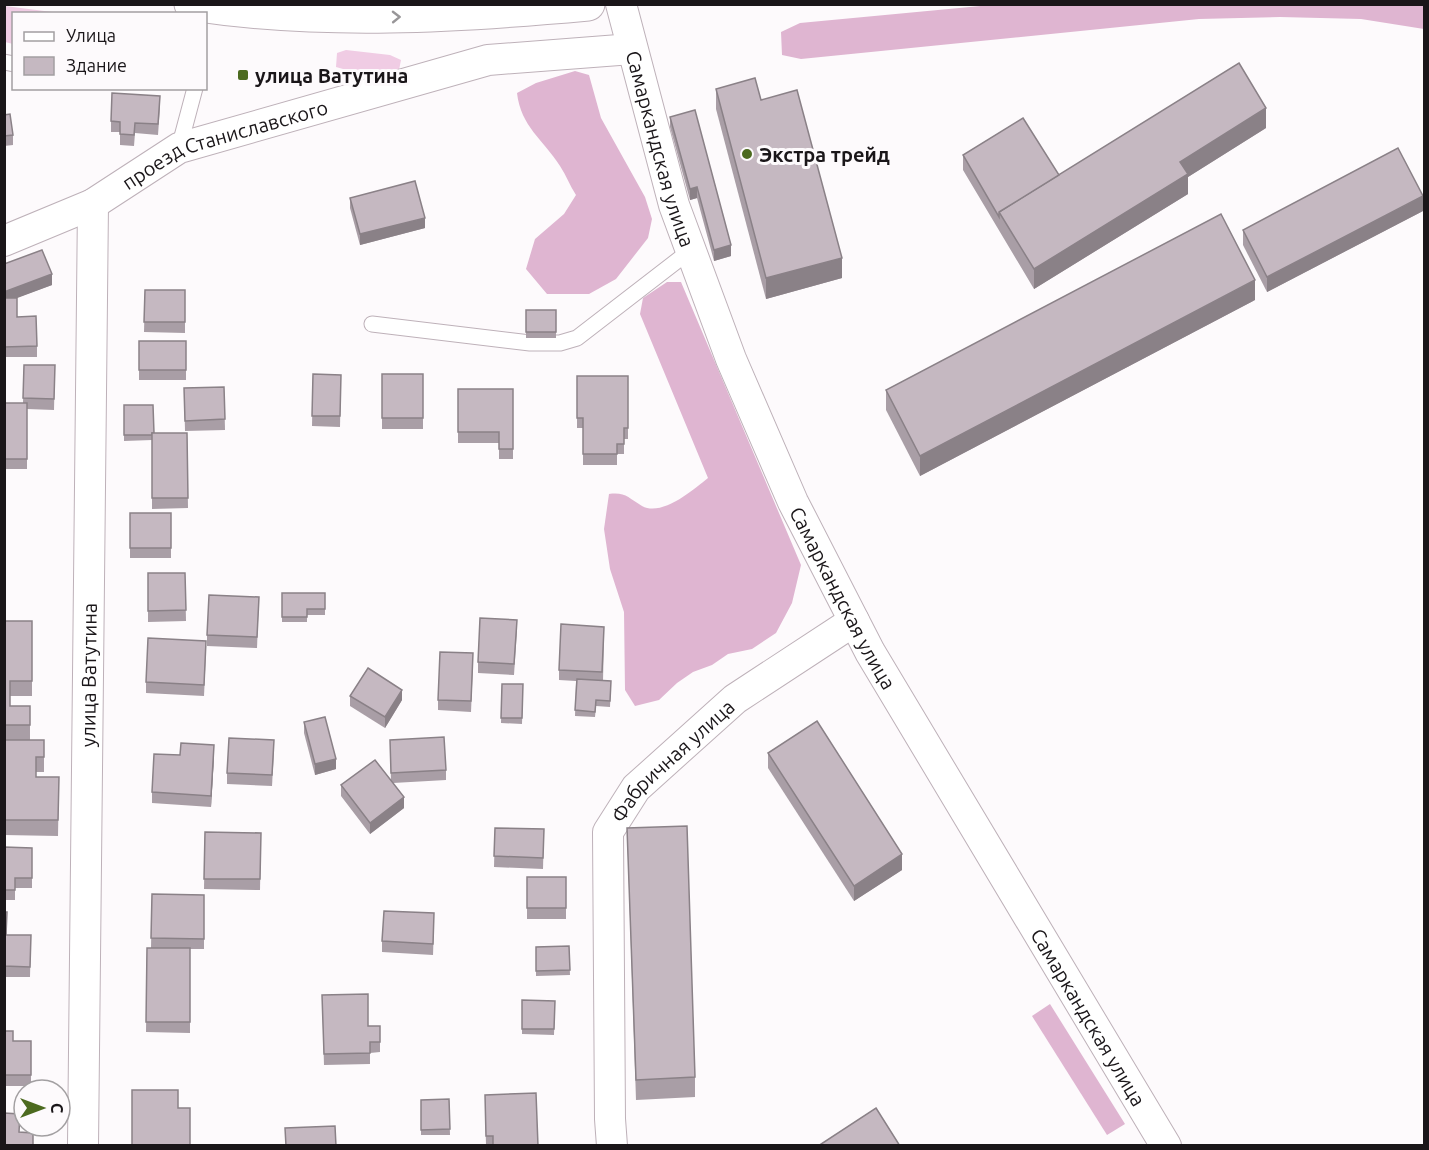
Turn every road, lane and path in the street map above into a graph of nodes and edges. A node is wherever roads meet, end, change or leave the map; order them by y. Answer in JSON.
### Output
{"nodes":[{"id":1,"x":588,"y":4,"type":"edge"},
{"id":2,"x":621,"y":4,"type":"edge"},
{"id":3,"x":198,"y":8,"type":"edge"},
{"id":4,"x":359,"y":11,"type":"edge"},
{"id":5,"x":632,"y":49,"type":"junction"},
{"id":6,"x":194,"y":90,"type":"edge"},
{"id":7,"x":179,"y":148,"type":"junction"},
{"id":8,"x":93,"y":204,"type":"junction"},
{"id":9,"x":4,"y":241,"type":"edge"},
{"id":10,"x":691,"y":250,"type":"junction"},
{"id":11,"x":372,"y":324,"type":"dead end"},
{"id":12,"x":855,"y":621,"type":"junction"},
{"id":13,"x":83,"y":1146,"type":"edge"},
{"id":14,"x":612,"y":1146,"type":"edge"},
{"id":15,"x":1166,"y":1146,"type":"edge"}],
"edges":[{"from":4,"to":1,"type":"main road","one_way":true},
{"from":2,"to":5,"type":"street","name":"Самаркандская улица"},
{"from":3,"to":4,"type":"main road"},
{"from":5,"to":7,"type":"street","name":"проезд Станиславского"},
{"from":5,"to":10,"type":"street","name":"Самаркандская улица"},
{"from":6,"to":7,"type":"lane"},
{"from":7,"to":8,"type":"street","name":"проезд Станиславского"},
{"from":8,"to":9,"type":"street","name":"проезд Станиславского"},
{"from":8,"to":13,"type":"street","name":"улица Ватутина"},
{"from":10,"to":11,"type":"lane"},
{"from":10,"to":12,"type":"street","name":"Самаркандская улица"},
{"from":12,"to":14,"type":"street","name":"Фабричная улица"},
{"from":12,"to":15,"type":"street","name":"Самаркандская улица"}]}
